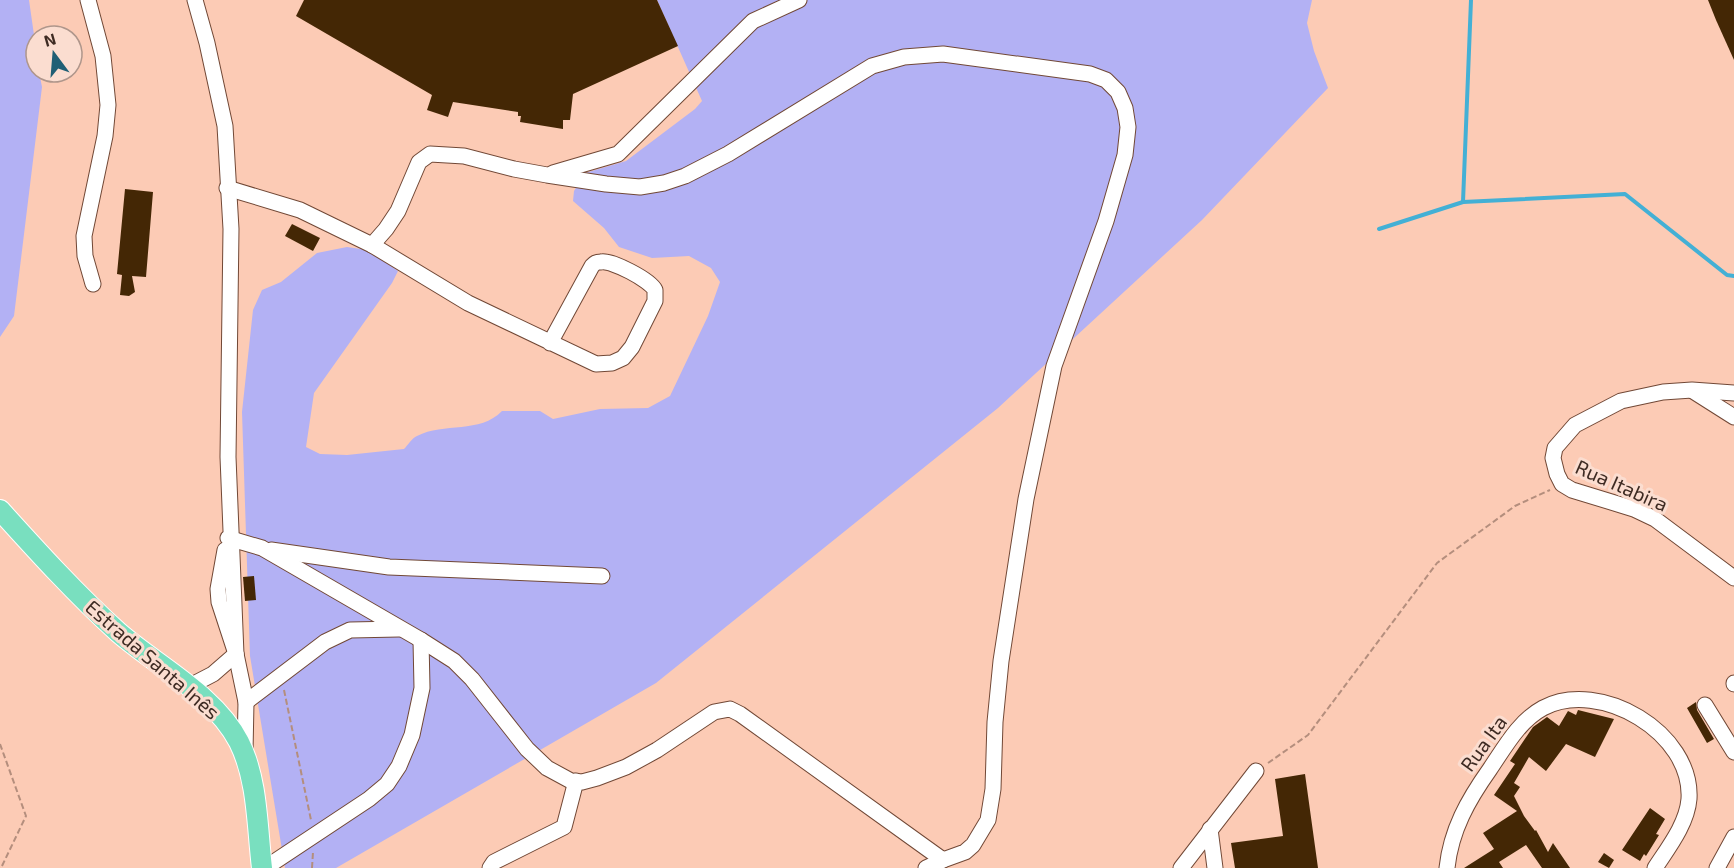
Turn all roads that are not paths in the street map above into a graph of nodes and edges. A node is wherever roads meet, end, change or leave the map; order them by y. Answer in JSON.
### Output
{"nodes":[{"id":1,"x":88,"y":0,"type":"edge"},
{"id":2,"x":195,"y":0,"type":"edge"},
{"id":3,"x":799,"y":0,"type":"edge"},
{"id":4,"x":548,"y":175,"type":"junction"},
{"id":5,"x":227,"y":188,"type":"junction"},
{"id":6,"x":372,"y":245,"type":"junction"},
{"id":7,"x":93,"y":284,"type":"dead end"},
{"id":8,"x":550,"y":343,"type":"junction"},
{"id":9,"x":1692,"y":390,"type":"junction"},
{"id":10,"x":1734,"y":393,"type":"edge"},
{"id":11,"x":1734,"y":417,"type":"edge"},
{"id":12,"x":0,"y":510,"type":"edge"},
{"id":13,"x":230,"y":537,"type":"junction"},
{"id":14,"x":262,"y":548,"type":"junction"},
{"id":15,"x":602,"y":576,"type":"dead end"},
{"id":16,"x":1734,"y":578,"type":"edge"},
{"id":17,"x":400,"y":629,"type":"junction"},
{"id":18,"x":421,"y":640,"type":"junction"},
{"id":19,"x":236,"y":654,"type":"junction"},
{"id":20,"x":188,"y":687,"type":"junction"},
{"id":21,"x":246,"y":702,"type":"junction"},
{"id":22,"x":1705,"y":705,"type":"dead end"},
{"id":23,"x":1734,"y":752,"type":"edge"},
{"id":24,"x":245,"y":757,"type":"junction"},
{"id":25,"x":1256,"y":771,"type":"road end"},
{"id":26,"x":576,"y":781,"type":"junction"},
{"id":27,"x":1210,"y":829,"type":"junction"},
{"id":28,"x":1734,"y":837,"type":"edge"},
{"id":29,"x":943,"y":860,"type":"junction"},
{"id":30,"x":263,"y":868,"type":"edge"},
{"id":31,"x":490,"y":868,"type":"edge"},
{"id":32,"x":926,"y":868,"type":"edge"},
{"id":33,"x":1181,"y":868,"type":"edge"},
{"id":34,"x":1215,"y":868,"type":"edge"},
{"id":35,"x":1447,"y":868,"type":"edge"},
{"id":36,"x":1655,"y":868,"type":"edge"},
{"id":37,"x":1717,"y":868,"type":"edge"}],
"edges":[{"from":1,"to":7,"type":"street"},
{"from":2,"to":5,"type":"street"},
{"from":3,"to":4,"type":"street"},
{"from":4,"to":6,"type":"street"},
{"from":4,"to":29,"type":"street"},
{"from":5,"to":6,"type":"street"},
{"from":5,"to":13,"type":"street"},
{"from":6,"to":8,"type":"street"},
{"from":8,"to":8,"type":"street"},
{"from":9,"to":10,"type":"street"},
{"from":9,"to":11,"type":"street"},
{"from":9,"to":16,"type":"street","name":"Rua Itabira"},
{"from":12,"to":20,"type":"main road","name":"Estrada Santa Inês"},
{"from":13,"to":14,"type":"street"},
{"from":13,"to":19,"type":"street"},
{"from":14,"to":15,"type":"street"},
{"from":14,"to":17,"type":"street"},
{"from":17,"to":18,"type":"street"},
{"from":17,"to":21,"type":"street"},
{"from":18,"to":26,"type":"street"},
{"from":18,"to":30,"type":"street"},
{"from":19,"to":20,"type":"street"},
{"from":19,"to":21,"type":"street"},
{"from":20,"to":24,"type":"main road","name":"Estrada Santa Inês"},
{"from":21,"to":24,"type":"street"},
{"from":22,"to":23,"type":"street"},
{"from":24,"to":30,"type":"main road","name":"Estrada Santa Inês"},
{"from":25,"to":27,"type":"street"},
{"from":26,"to":29,"type":"street"},
{"from":26,"to":31,"type":"street"},
{"from":27,"to":33,"type":"street"},
{"from":27,"to":34,"type":"street"},
{"from":28,"to":37,"type":"street"},
{"from":29,"to":32,"type":"street"},
{"from":35,"to":36,"type":"street","name":"Rua Ita"}]}
